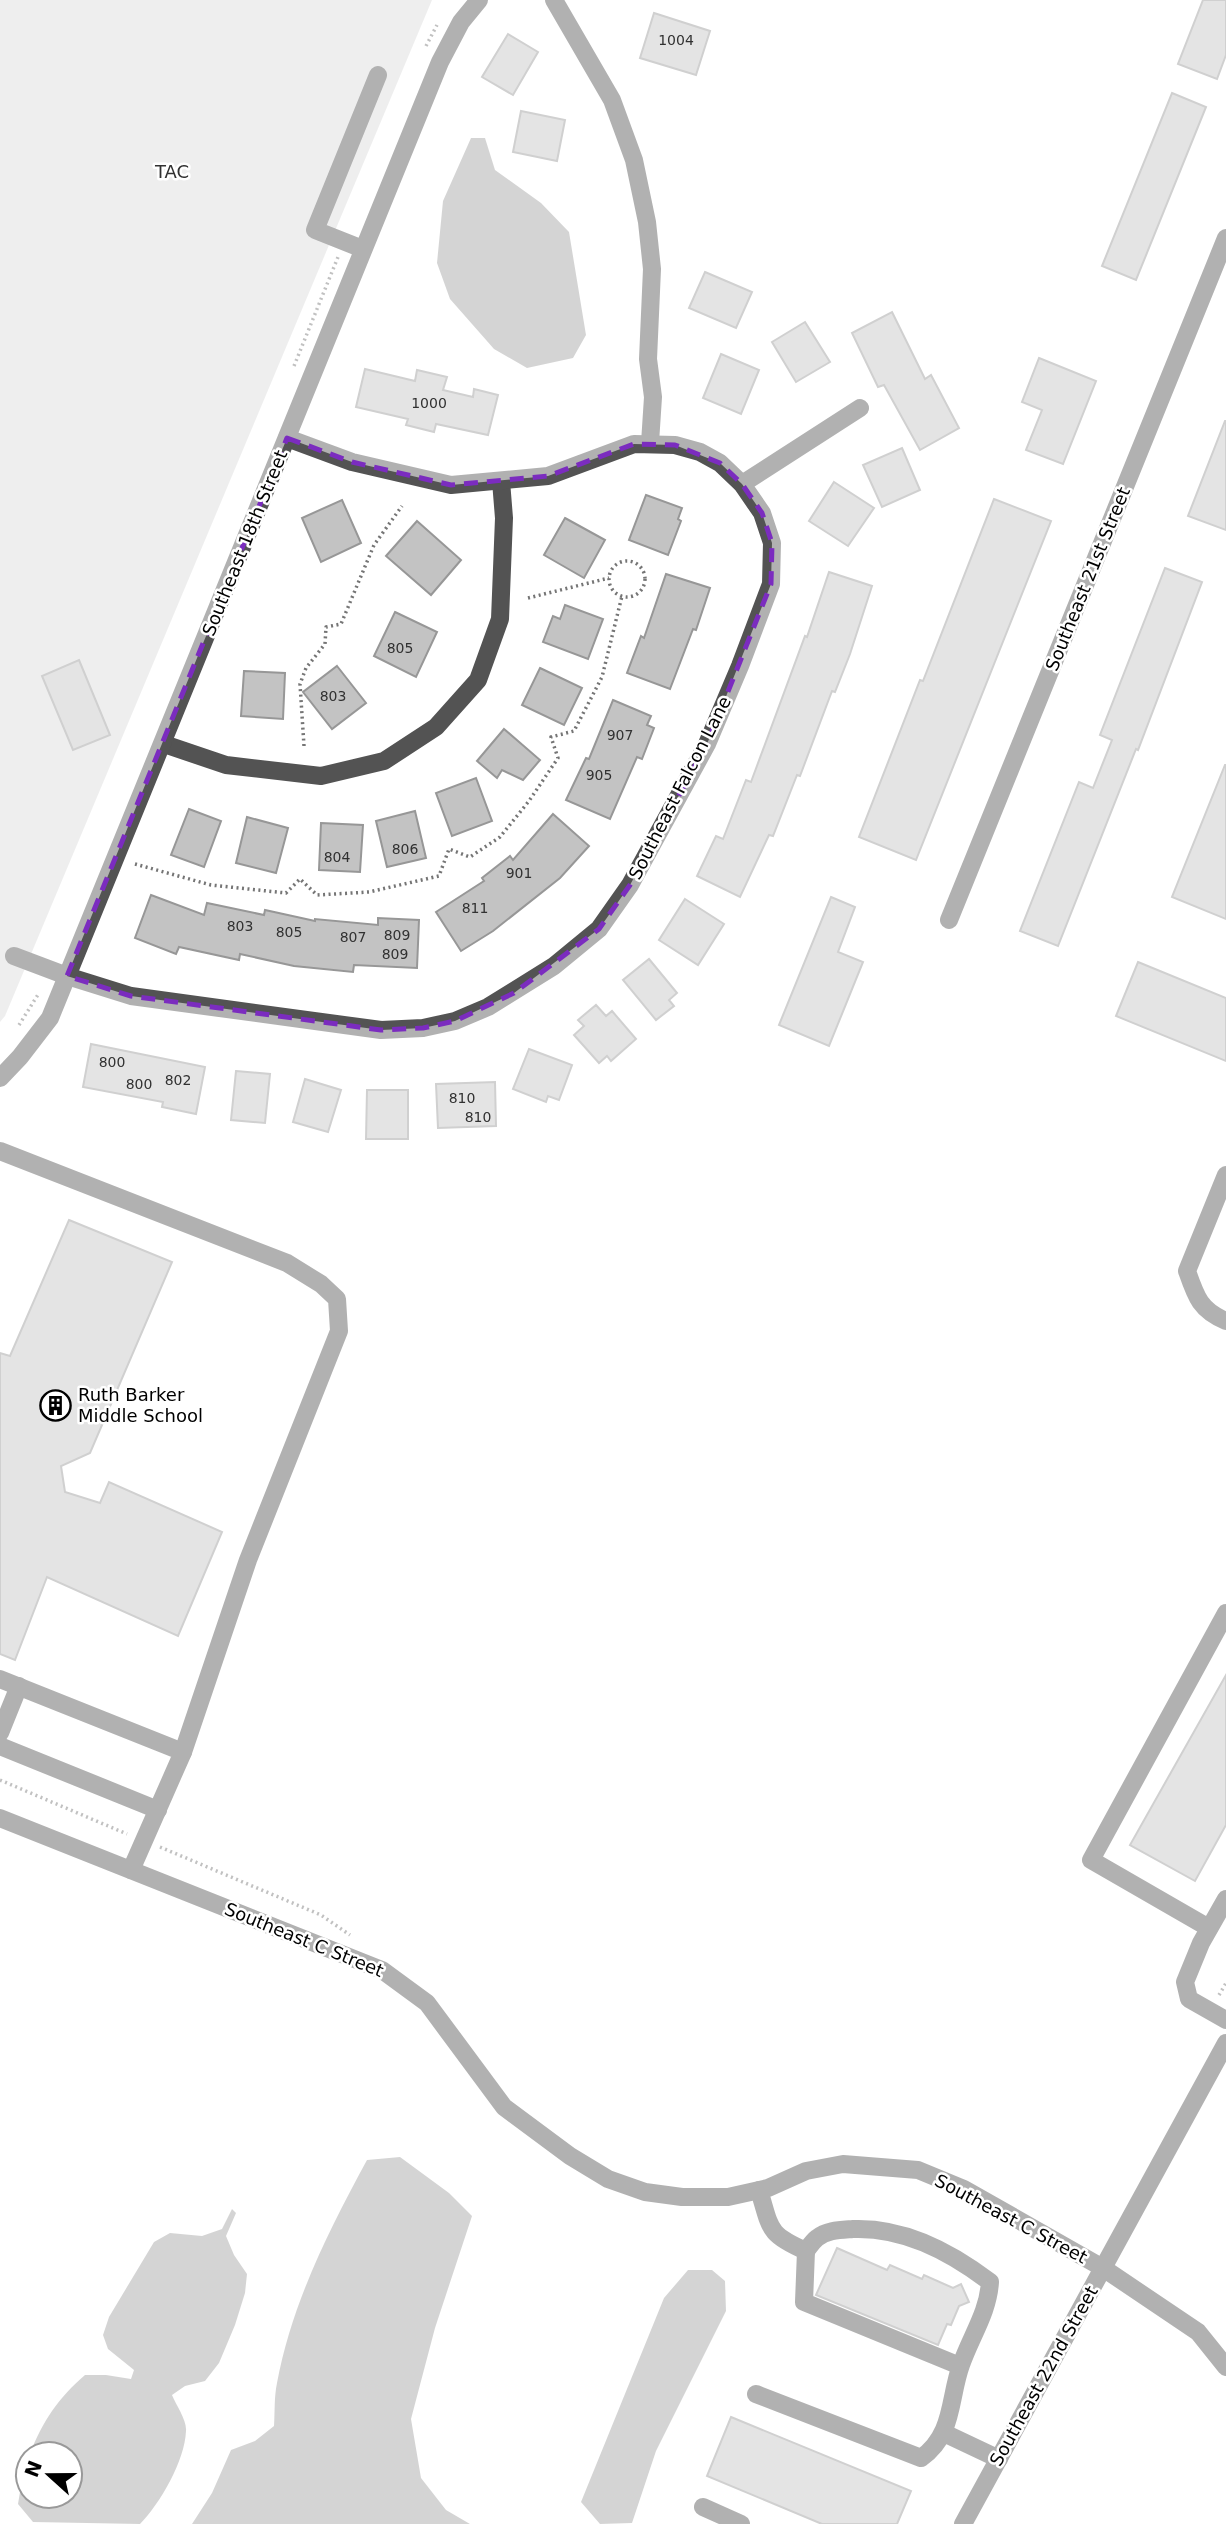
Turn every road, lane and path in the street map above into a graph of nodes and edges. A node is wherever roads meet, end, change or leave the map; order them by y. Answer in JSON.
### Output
{"nodes":[{"id":1,"x":478,"y":0,"type":"edge"},
{"id":2,"x":554,"y":0,"type":"edge"},
{"id":3,"x":378,"y":75,"type":"dead end"},
{"id":4,"x":1226,"y":238,"type":"edge"},
{"id":5,"x":363,"y":250,"type":"junction"},
{"id":6,"x":860,"y":408,"type":"dead end"},
{"id":7,"x":287,"y":438,"type":"junction"},
{"id":8,"x":650,"y":443,"type":"junction"},
{"id":9,"x":501,"y":481,"type":"junction"},
{"id":10,"x":742,"y":484,"type":"junction"},
{"id":11,"x":402,"y":506,"type":"dead end"},
{"id":12,"x":609,"y":578,"type":"junction"},
{"id":13,"x":622,"y":596,"type":"junction"},
{"id":14,"x":528,"y":598,"type":"dead end"},
{"id":15,"x":164,"y":744,"type":"junction"},
{"id":16,"x":304,"y":746,"type":"dead end"},
{"id":17,"x":135,"y":864,"type":"dead end"},
{"id":18,"x":949,"y":920,"type":"dead end"},
{"id":19,"x":14,"y":956,"type":"dead end"},
{"id":20,"x":67,"y":976,"type":"junction"},
{"id":21,"x":0,"y":1078,"type":"edge"},
{"id":22,"x":0,"y":1151,"type":"edge"},
{"id":23,"x":1226,"y":1175,"type":"edge"},
{"id":24,"x":1226,"y":1321,"type":"edge"},
{"id":25,"x":1226,"y":1613,"type":"edge"},
{"id":26,"x":0,"y":1679,"type":"edge"},
{"id":27,"x":19,"y":1686,"type":"junction"},
{"id":28,"x":0,"y":1733,"type":"edge"},
{"id":29,"x":0,"y":1746,"type":"edge"},
{"id":30,"x":183,"y":1752,"type":"junction"},
{"id":31,"x":0,"y":1780,"type":"edge"},
{"id":32,"x":158,"y":1810,"type":"junction"},
{"id":33,"x":0,"y":1818,"type":"edge"},
{"id":34,"x":133,"y":1836,"type":"dead end"},
{"id":35,"x":158,"y":1846,"type":"dead end"},
{"id":36,"x":131,"y":1870,"type":"junction"},
{"id":37,"x":1226,"y":1899,"type":"edge"},
{"id":38,"x":1209,"y":1928,"type":"junction"},
{"id":39,"x":350,"y":1935,"type":"dead end"},
{"id":40,"x":1226,"y":2020,"type":"edge"},
{"id":41,"x":1226,"y":2043,"type":"edge"},
{"id":42,"x":759,"y":2190,"type":"junction"},
{"id":43,"x":806,"y":2250,"type":"junction"},
{"id":44,"x":1103,"y":2268,"type":"junction"},
{"id":45,"x":960,"y":2366,"type":"junction"},
{"id":46,"x":1226,"y":2367,"type":"edge"},
{"id":47,"x":756,"y":2394,"type":"dead end"},
{"id":48,"x":944,"y":2433,"type":"junction"},
{"id":49,"x":999,"y":2459,"type":"junction"},
{"id":50,"x":703,"y":2507,"type":"dead end"},
{"id":51,"x":741,"y":2524,"type":"edge"},
{"id":52,"x":964,"y":2524,"type":"edge"}],
"edges":[{"from":1,"to":5,"type":"street","name":"Southeast 18th Street"},
{"from":2,"to":8,"type":"street"},
{"from":3,"to":5,"type":"street"},
{"from":4,"to":18,"type":"street","name":"Southeast 21st Street"},
{"from":5,"to":7,"type":"street","name":"Southeast 18th Street"},
{"from":6,"to":10,"type":"street"},
{"from":7,"to":9,"type":"street","name":"Southeast Falcon Lane"},
{"from":7,"to":15,"type":"street","name":"Southeast 18th Street"},
{"from":8,"to":9,"type":"street","name":"Southeast Falcon Lane"},
{"from":8,"to":10,"type":"street","name":"Southeast Falcon Lane"},
{"from":9,"to":15,"type":"street"},
{"from":10,"to":20,"type":"street","name":"Southeast Falcon Lane"},
{"from":11,"to":16,"type":"path"},
{"from":12,"to":13,"type":"path"},
{"from":12,"to":13,"type":"path"},
{"from":12,"to":14,"type":"path"},
{"from":13,"to":17,"type":"path"},
{"from":15,"to":20,"type":"street","name":"Southeast 18th Street"},
{"from":19,"to":20,"type":"street","name":"Southeast Falcon Lane"},
{"from":20,"to":21,"type":"street","name":"Southeast 18th Street"},
{"from":22,"to":30,"type":"street"},
{"from":23,"to":24,"type":"street"},
{"from":25,"to":38,"type":"street"},
{"from":26,"to":27,"type":"street"},
{"from":27,"to":28,"type":"street"},
{"from":27,"to":30,"type":"street"},
{"from":29,"to":32,"type":"street"},
{"from":30,"to":32,"type":"street"},
{"from":31,"to":34,"type":"path"},
{"from":32,"to":36,"type":"street"},
{"from":33,"to":36,"type":"street","name":"Southeast C Street"},
{"from":35,"to":39,"type":"path"},
{"from":36,"to":42,"type":"street","name":"Southeast C Street"},
{"from":37,"to":38,"type":"street"},
{"from":38,"to":40,"type":"street"},
{"from":41,"to":44,"type":"street","name":"Southeast 22nd Street"},
{"from":42,"to":43,"type":"street"},
{"from":42,"to":44,"type":"street","name":"Southeast C Street"},
{"from":43,"to":45,"type":"street"},
{"from":43,"to":45,"type":"street"},
{"from":44,"to":46,"type":"street","name":"Southeast C Street"},
{"from":44,"to":49,"type":"street","name":"Southeast 22nd Street"},
{"from":45,"to":48,"type":"street"},
{"from":47,"to":48,"type":"street"},
{"from":48,"to":49,"type":"street"},
{"from":49,"to":52,"type":"street","name":"Southeast 22nd Street"},
{"from":50,"to":51,"type":"street"}]}
